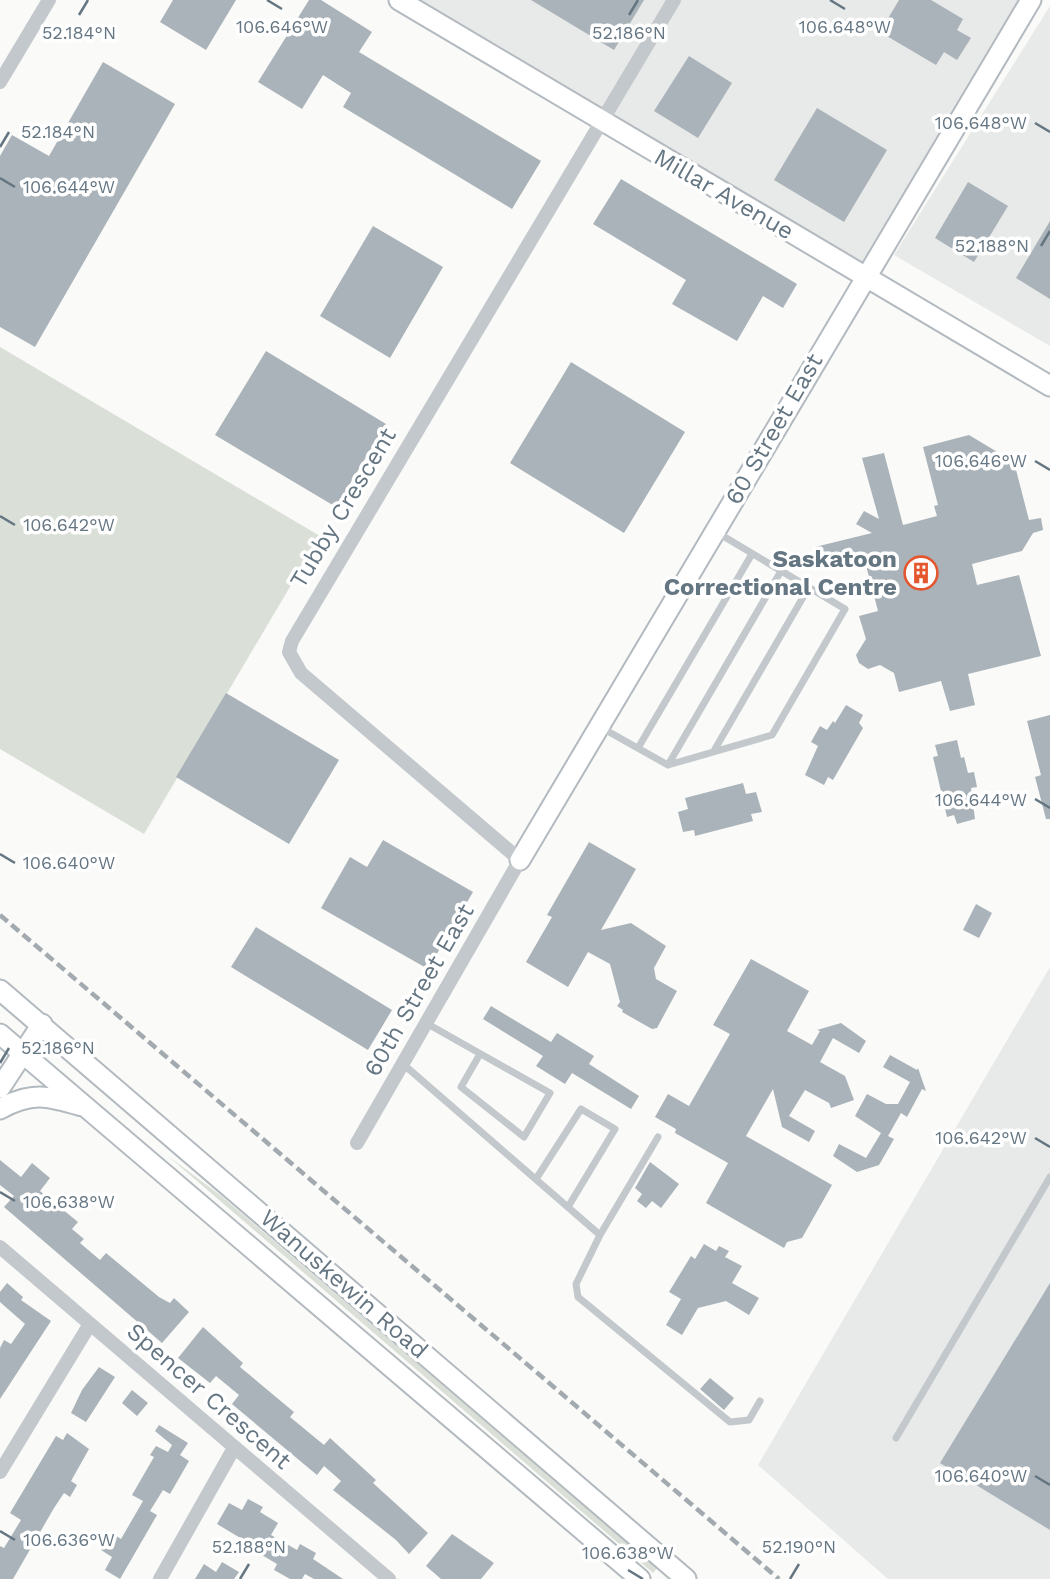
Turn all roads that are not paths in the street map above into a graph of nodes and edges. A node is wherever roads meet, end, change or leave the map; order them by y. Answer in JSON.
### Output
{"nodes":[{"id":1,"x":49,"y":0,"type":"edge"},
{"id":2,"x":398,"y":0,"type":"edge"},
{"id":3,"x":674,"y":0,"type":"edge"},
{"id":4,"x":1031,"y":0,"type":"edge"},
{"id":5,"x":0,"y":82,"type":"edge"},
{"id":6,"x":601,"y":122,"type":"junction"},
{"id":7,"x":864,"y":275,"type":"junction"},
{"id":8,"x":1050,"y":386,"type":"edge"},
{"id":9,"x":714,"y":531,"type":"junction"},
{"id":10,"x":752,"y":554,"type":"junction"},
{"id":11,"x":781,"y":571,"type":"junction"},
{"id":12,"x":809,"y":587,"type":"junction"},
{"id":13,"x":599,"y":726,"type":"junction"},
{"id":14,"x":638,"y":748,"type":"junction"},
{"id":15,"x":715,"y":749,"type":"junction"},
{"id":16,"x":668,"y":765,"type":"junction"},
{"id":17,"x":520,"y":860,"type":"junction"},
{"id":18,"x":0,"y":990,"type":"edge"},
{"id":19,"x":426,"y":1023,"type":"junction"},
{"id":20,"x":42,"y":1024,"type":"junction"},
{"id":21,"x":0,"y":1034,"type":"edge"},
{"id":22,"x":23,"y":1053,"type":"junction"},
{"id":23,"x":480,"y":1054,"type":"junction"},
{"id":24,"x":403,"y":1064,"type":"junction"},
{"id":25,"x":0,"y":1088,"type":"edge"},
{"id":26,"x":86,"y":1107,"type":"junction"},
{"id":27,"x":0,"y":1109,"type":"edge"},
{"id":28,"x":658,"y":1137,"type":"dead end"},
{"id":29,"x":357,"y":1143,"type":"dead end"},
{"id":30,"x":1050,"y":1177,"type":"edge"},
{"id":31,"x":536,"y":1179,"type":"junction"},
{"id":32,"x":568,"y":1207,"type":"junction"},
{"id":33,"x":600,"y":1234,"type":"junction"},
{"id":34,"x":0,"y":1247,"type":"edge"},
{"id":35,"x":90,"y":1324,"type":"junction"},
{"id":36,"x":760,"y":1401,"type":"dead end"},
{"id":37,"x":896,"y":1438,"type":"dead end"},
{"id":38,"x":234,"y":1448,"type":"junction"},
{"id":39,"x":0,"y":1472,"type":"edge"},
{"id":40,"x":160,"y":1579,"type":"edge"},
{"id":41,"x":389,"y":1579,"type":"edge"},
{"id":42,"x":640,"y":1579,"type":"edge"},
{"id":43,"x":686,"y":1579,"type":"edge"}],
"edges":[{"from":1,"to":5,"type":"street"},
{"from":2,"to":6,"type":"street","name":"Millar Avenue"},
{"from":3,"to":6,"type":"street"},
{"from":4,"to":7,"type":"street","name":"60 Street East"},
{"from":6,"to":7,"type":"street","name":"Millar Avenue"},
{"from":6,"to":17,"type":"street","name":"Tubby Crescent"},
{"from":7,"to":8,"type":"street","name":"Millar Avenue"},
{"from":7,"to":9,"type":"street","name":"60 Street East"},
{"from":9,"to":10,"type":"lane"},
{"from":9,"to":13,"type":"street","name":"60 Street East"},
{"from":10,"to":11,"type":"lane"},
{"from":10,"to":14,"type":"lane"},
{"from":11,"to":12,"type":"lane"},
{"from":11,"to":16,"type":"lane"},
{"from":12,"to":15,"type":"lane"},
{"from":12,"to":15,"type":"lane"},
{"from":13,"to":14,"type":"lane"},
{"from":13,"to":17,"type":"street","name":"60 Street East"},
{"from":14,"to":16,"type":"lane"},
{"from":15,"to":16,"type":"lane"},
{"from":17,"to":19,"type":"street","name":"60th Street East"},
{"from":18,"to":20,"type":"street","name":"Wanuskewin Road"},
{"from":19,"to":23,"type":"lane"},
{"from":19,"to":24,"type":"street","name":"60th Street East"},
{"from":20,"to":22,"type":"street"},
{"from":20,"to":43,"type":"street","name":"Wanuskewin Road"},
{"from":21,"to":22,"type":"street","name":"Wanuskewin Road"},
{"from":22,"to":25,"type":"street"},
{"from":22,"to":26,"type":"street","name":"Wanuskewin Road"},
{"from":23,"to":23,"type":"lane"},
{"from":24,"to":29,"type":"street","name":"60th Street East"},
{"from":24,"to":31,"type":"lane"},
{"from":26,"to":27,"type":"street"},
{"from":26,"to":42,"type":"street","name":"Wanuskewin Road"},
{"from":28,"to":33,"type":"lane"},
{"from":30,"to":37,"type":"lane"},
{"from":31,"to":32,"type":"lane"},
{"from":31,"to":32,"type":"lane"},
{"from":32,"to":33,"type":"lane"},
{"from":33,"to":36,"type":"lane"},
{"from":34,"to":35,"type":"street","name":"Spencer Crescent"},
{"from":35,"to":38,"type":"street","name":"Spencer Crescent"},
{"from":35,"to":39,"type":"street"},
{"from":38,"to":40,"type":"street"},
{"from":38,"to":41,"type":"street","name":"Spencer Crescent"}]}
